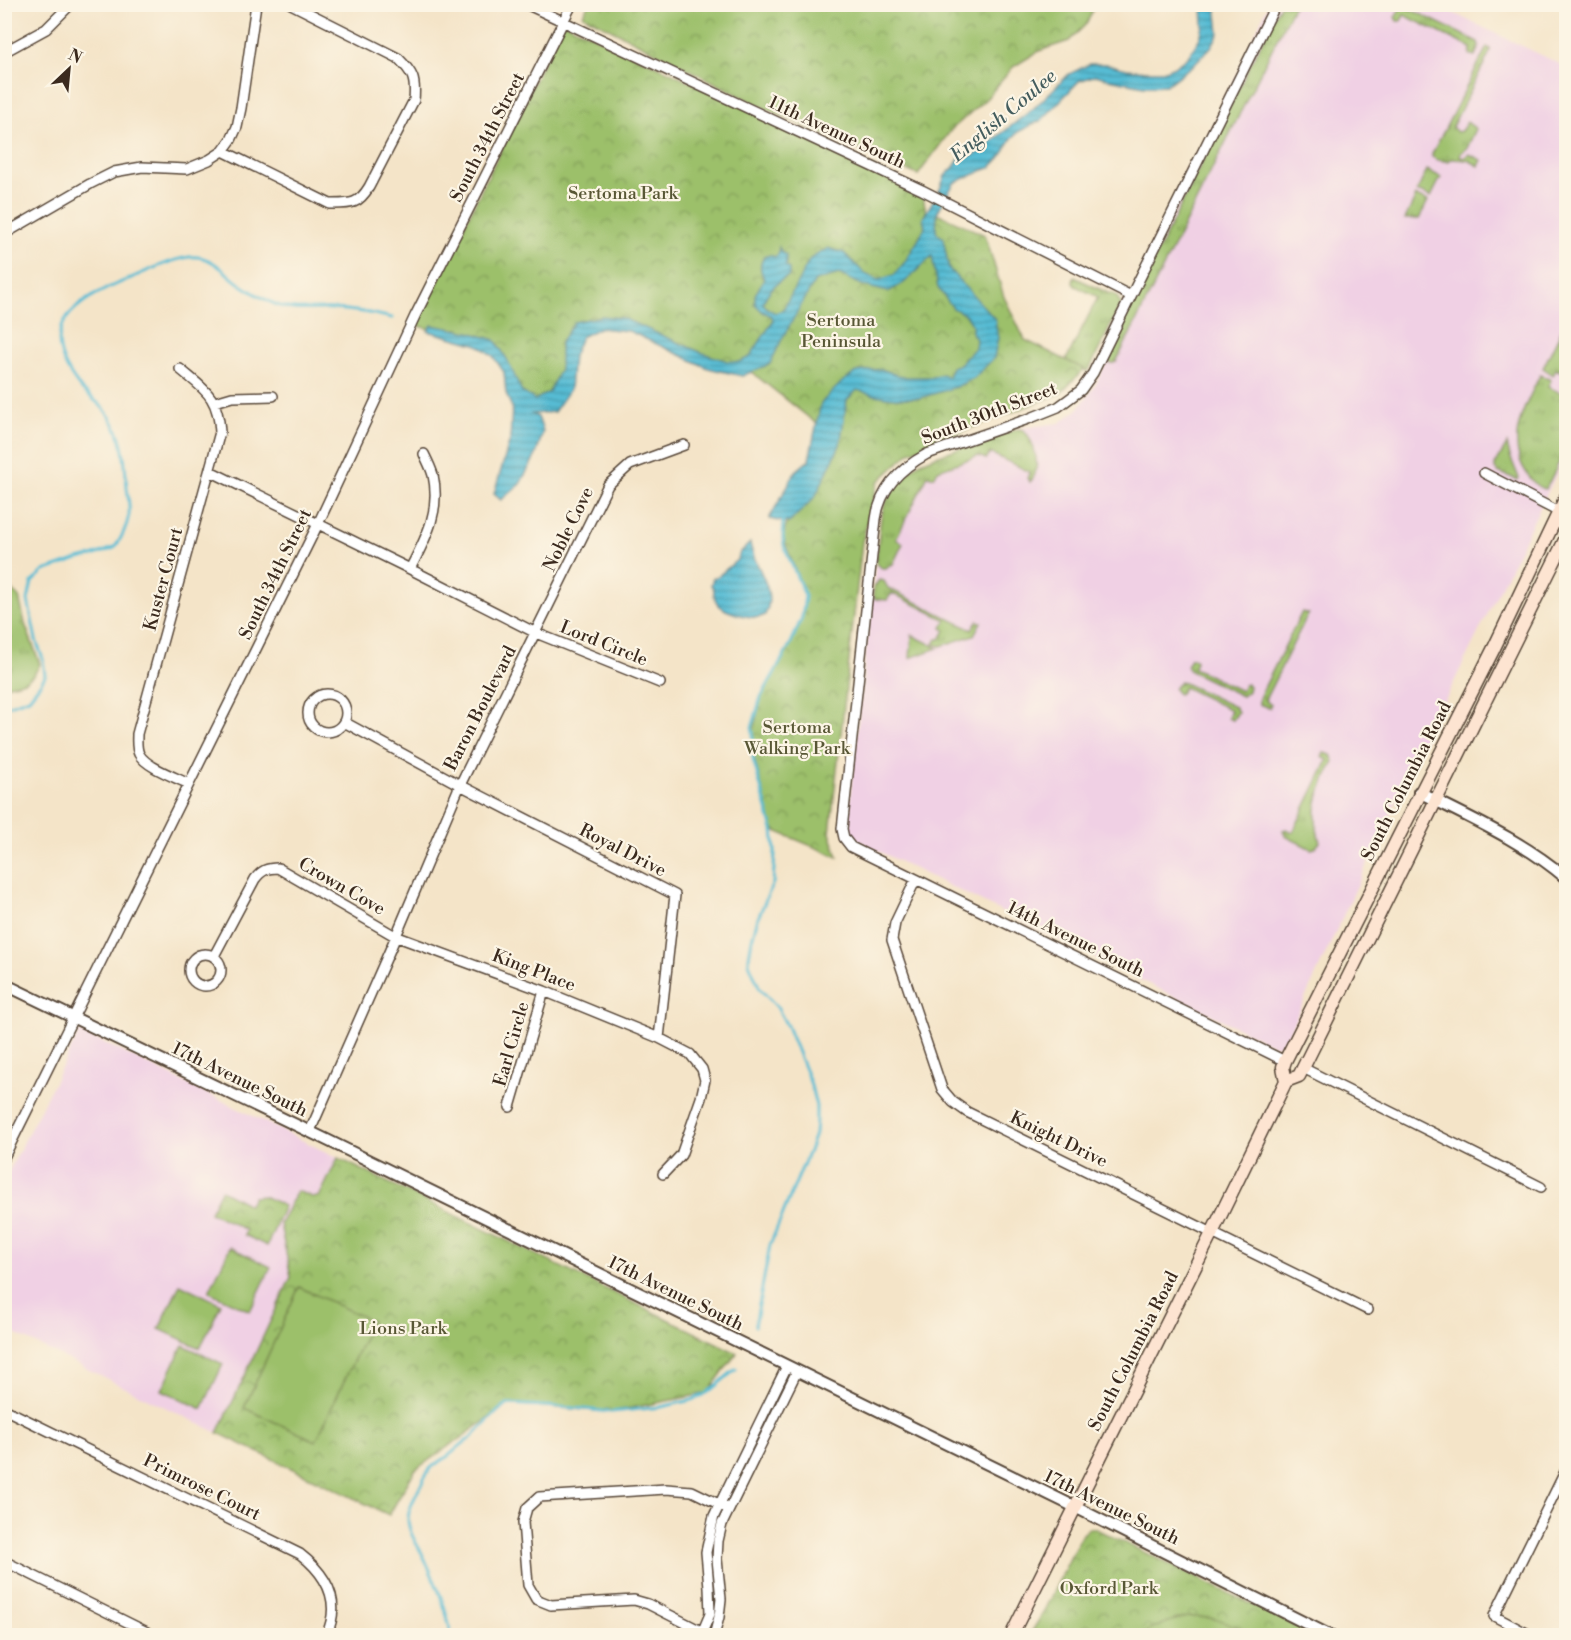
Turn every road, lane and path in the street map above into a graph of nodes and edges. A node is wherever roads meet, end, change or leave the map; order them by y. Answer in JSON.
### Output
{"nodes":[{"id":1,"x":71,"y":4,"type":"edge"},
{"id":2,"x":256,"y":4,"type":"edge"},
{"id":3,"x":291,"y":4,"type":"edge"},
{"id":4,"x":526,"y":4,"type":"edge"},
{"id":5,"x":572,"y":4,"type":"edge"},
{"id":6,"x":1276,"y":4,"type":"edge"},
{"id":7,"x":563,"y":22,"type":"junction"},
{"id":8,"x":4,"y":52,"type":"edge"},
{"id":9,"x":222,"y":151,"type":"junction"},
{"id":10,"x":4,"y":234,"type":"edge"},
{"id":11,"x":1131,"y":296,"type":"junction"},
{"id":12,"x":180,"y":369,"type":"dead end"},
{"id":13,"x":273,"y":396,"type":"dead end"},
{"id":14,"x":215,"y":402,"type":"junction"},
{"id":15,"x":684,"y":445,"type":"dead end"},
{"id":16,"x":424,"y":453,"type":"dead end"},
{"id":17,"x":210,"y":471,"type":"junction"},
{"id":18,"x":1484,"y":473,"type":"dead end"},
{"id":19,"x":1566,"y":497,"type":"edge"},
{"id":20,"x":1563,"y":514,"type":"edge"},
{"id":21,"x":318,"y":524,"type":"junction"},
{"id":22,"x":1566,"y":538,"type":"edge"},
{"id":23,"x":410,"y":569,"type":"junction"},
{"id":24,"x":536,"y":633,"type":"junction"},
{"id":25,"x":660,"y":683,"type":"dead end"},
{"id":26,"x":344,"y":722,"type":"junction"},
{"id":27,"x":189,"y":784,"type":"junction"},
{"id":28,"x":460,"y":785,"type":"junction"},
{"id":29,"x":1419,"y":792,"type":"junction"},
{"id":30,"x":1436,"y":801,"type":"junction"},
{"id":31,"x":851,"y":847,"type":"joint"},
{"id":32,"x":1566,"y":878,"type":"edge"},
{"id":33,"x":916,"y":879,"type":"junction"},
{"id":34,"x":395,"y":936,"type":"junction"},
{"id":35,"x":214,"y":956,"type":"dead end"},
{"id":36,"x":4,"y":984,"type":"edge"},
{"id":37,"x":544,"y":991,"type":"junction"},
{"id":38,"x":74,"y":1018,"type":"junction"},
{"id":39,"x":1308,"y":1018,"type":"junction"},
{"id":40,"x":659,"y":1038,"type":"junction"},
{"id":41,"x":1285,"y":1061,"type":"junction"},
{"id":42,"x":1302,"y":1068,"type":"junction"},
{"id":43,"x":1286,"y":1081,"type":"junction"},
{"id":44,"x":510,"y":1107,"type":"dead end"},
{"id":45,"x":310,"y":1131,"type":"junction"},
{"id":46,"x":4,"y":1157,"type":"edge"},
{"id":47,"x":663,"y":1174,"type":"dead end"},
{"id":48,"x":1541,"y":1187,"type":"dead end"},
{"id":49,"x":1212,"y":1233,"type":"junction"},
{"id":50,"x":1368,"y":1310,"type":"dead end"},
{"id":51,"x":792,"y":1369,"type":"junction"},
{"id":52,"x":4,"y":1409,"type":"edge"},
{"id":53,"x":1566,"y":1470,"type":"edge"},
{"id":54,"x":719,"y":1504,"type":"junction"},
{"id":55,"x":1075,"y":1507,"type":"junction"},
{"id":56,"x":729,"y":1509,"type":"junction"},
{"id":57,"x":4,"y":1561,"type":"edge"},
{"id":58,"x":707,"y":1634,"type":"edge"},
{"id":59,"x":155,"y":1635,"type":"edge"},
{"id":60,"x":326,"y":1635,"type":"edge"},
{"id":61,"x":1011,"y":1635,"type":"edge"},
{"id":62,"x":1331,"y":1635,"type":"edge"},
{"id":63,"x":1532,"y":1635,"type":"edge"}],
"edges":[{"from":1,"to":8,"type":"street"},
{"from":2,"to":9,"type":"street"},
{"from":3,"to":9,"type":"street"},
{"from":4,"to":7,"type":"street","name":"11th Avenue South"},
{"from":5,"to":7,"type":"street","name":"South 34th Street"},
{"from":6,"to":11,"type":"street","name":"South 30th Street"},
{"from":7,"to":11,"type":"street","name":"11th Avenue South"},
{"from":7,"to":21,"type":"street","name":"South 34th Street"},
{"from":9,"to":10,"type":"street"},
{"from":11,"to":31,"type":"street","name":"South 30th Street"},
{"from":12,"to":14,"type":"street"},
{"from":13,"to":14,"type":"street"},
{"from":14,"to":17,"type":"street","name":"Kuster Court"},
{"from":15,"to":24,"type":"street","name":"Noble Cove"},
{"from":16,"to":23,"type":"street"},
{"from":17,"to":21,"type":"street","name":"Baron Boulevard"},
{"from":17,"to":27,"type":"street","name":"Kuster Court"},
{"from":18,"to":20,"type":"street"},
{"from":19,"to":20,"type":"main road","name":"South Columbia Road"},
{"from":20,"to":29,"type":"main road","name":"South Columbia Road"},
{"from":21,"to":23,"type":"street","name":"Baron Boulevard"},
{"from":21,"to":27,"type":"street","name":"South 34th Street"},
{"from":22,"to":30,"type":"main road","name":"South Columbia Road"},
{"from":23,"to":24,"type":"street","name":"Baron Boulevard"},
{"from":24,"to":25,"type":"street","name":"Lord Circle"},
{"from":24,"to":28,"type":"street","name":"Baron Boulevard"},
{"from":26,"to":26,"type":"street"},
{"from":26,"to":28,"type":"street"},
{"from":27,"to":38,"type":"street","name":"South 34th Street"},
{"from":28,"to":34,"type":"street","name":"Baron Boulevard"},
{"from":28,"to":40,"type":"street","name":"Royal Drive"},
{"from":29,"to":30,"type":"street"},
{"from":29,"to":39,"type":"main road","name":"South Columbia Road"},
{"from":30,"to":32,"type":"street"},
{"from":30,"to":42,"type":"main road","name":"South Columbia Road"},
{"from":31,"to":33,"type":"street","name":"14th Avenue South"},
{"from":33,"to":41,"type":"street","name":"14th Avenue South"},
{"from":33,"to":49,"type":"street","name":"Knight Drive"},
{"from":34,"to":35,"type":"street","name":"Crown Cove"},
{"from":34,"to":37,"type":"street","name":"King Place"},
{"from":34,"to":45,"type":"street","name":"Baron Boulevard"},
{"from":36,"to":38,"type":"street","name":"17th Avenue South"},
{"from":37,"to":40,"type":"street","name":"King Place"},
{"from":37,"to":44,"type":"street","name":"Earl Circle"},
{"from":38,"to":45,"type":"street","name":"17th Avenue South"},
{"from":38,"to":46,"type":"street","name":"South 34th Street"},
{"from":39,"to":41,"type":"main road","name":"South Columbia Road"},
{"from":39,"to":42,"type":"main road"},
{"from":40,"to":47,"type":"street","name":"King Place"},
{"from":41,"to":43,"type":"main road","name":"South Columbia Road"},
{"from":42,"to":43,"type":"main road","name":"South Columbia Road"},
{"from":42,"to":48,"type":"street"},
{"from":43,"to":49,"type":"main road","name":"South Columbia Road"},
{"from":45,"to":51,"type":"street","name":"17th Avenue South"},
{"from":49,"to":50,"type":"street","name":"Knight Drive"},
{"from":49,"to":55,"type":"main road","name":"South Columbia Road"},
{"from":51,"to":54,"type":"street"},
{"from":51,"to":55,"type":"street","name":"17th Avenue South"},
{"from":51,"to":56,"type":"street"},
{"from":52,"to":60,"type":"street","name":"Primrose Court"},
{"from":53,"to":63,"type":"street"},
{"from":54,"to":56,"type":"street"},
{"from":54,"to":58,"type":"street"},
{"from":54,"to":58,"type":"street"},
{"from":55,"to":61,"type":"main road","name":"South Columbia Road"},
{"from":55,"to":62,"type":"street","name":"17th Avenue South"},
{"from":56,"to":58,"type":"street"},
{"from":57,"to":59,"type":"street"}]}
